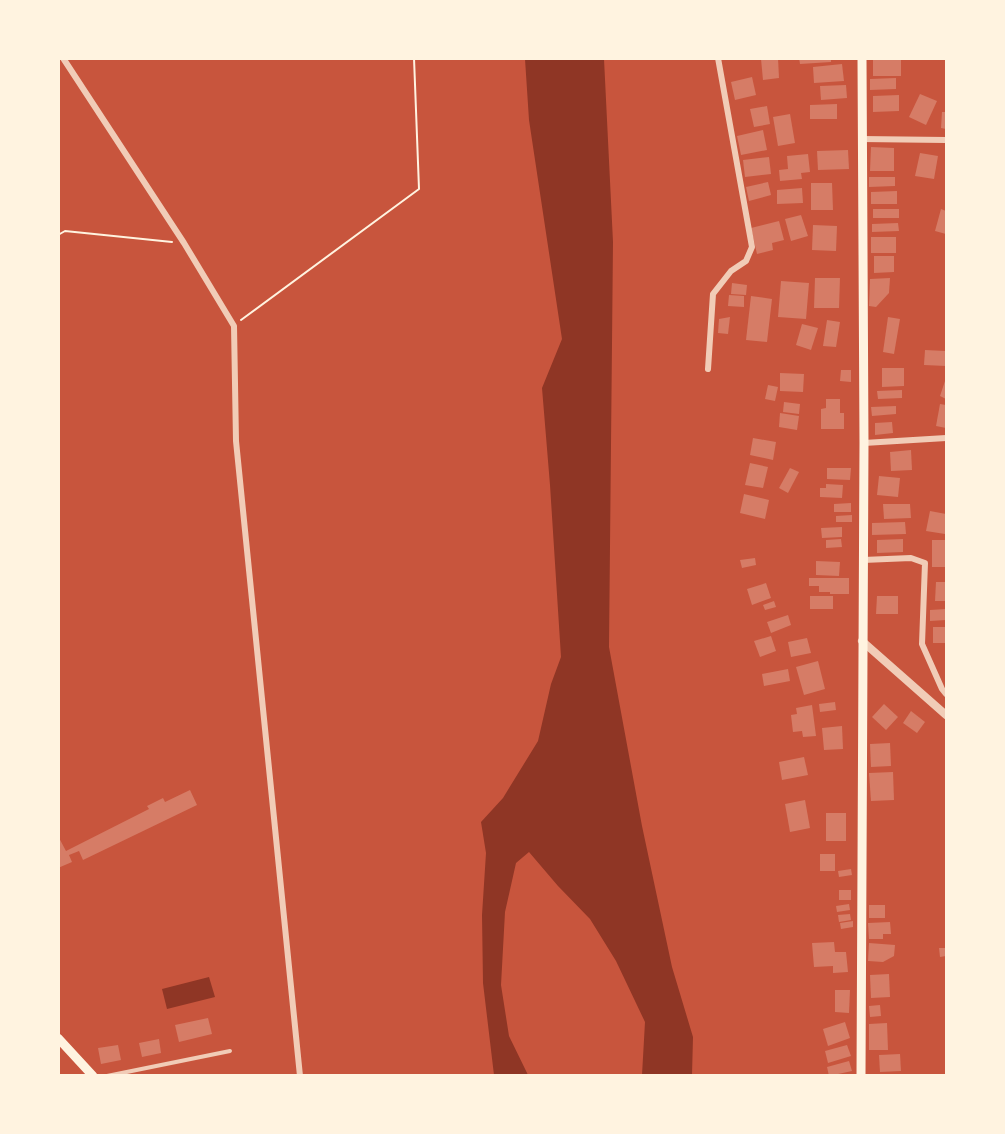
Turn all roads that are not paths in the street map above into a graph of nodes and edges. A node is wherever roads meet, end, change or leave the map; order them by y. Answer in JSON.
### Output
{"nodes":[{"id":1,"x":63,"y":58,"type":"edge"},
{"id":2,"x":718,"y":58,"type":"edge"},
{"id":3,"x":862,"y":58,"type":"edge"},
{"id":4,"x":861,"y":139,"type":"junction"},
{"id":5,"x":946,"y":140,"type":"edge"},
{"id":6,"x":708,"y":369,"type":"dead end"},
{"id":7,"x":946,"y":438,"type":"edge"},
{"id":8,"x":864,"y":443,"type":"junction"},
{"id":9,"x":863,"y":560,"type":"junction"},
{"id":10,"x":862,"y":640,"type":"junction"},
{"id":11,"x":946,"y":694,"type":"edge"},
{"id":12,"x":937,"y":706,"type":"junction"},
{"id":13,"x":946,"y":715,"type":"edge"},
{"id":14,"x":58,"y":1038,"type":"edge"},
{"id":15,"x":230,"y":1051,"type":"dead end"},
{"id":16,"x":93,"y":1076,"type":"edge"},
{"id":17,"x":108,"y":1076,"type":"edge"},
{"id":18,"x":300,"y":1076,"type":"edge"},
{"id":19,"x":861,"y":1076,"type":"edge"}],
"edges":[{"from":1,"to":18,"type":"street"},
{"from":2,"to":6,"type":"street"},
{"from":3,"to":4,"type":"main road"},
{"from":4,"to":5,"type":"street"},
{"from":4,"to":8,"type":"main road"},
{"from":7,"to":8,"type":"street"},
{"from":8,"to":9,"type":"main road"},
{"from":9,"to":10,"type":"main road"},
{"from":9,"to":11,"type":"street"},
{"from":10,"to":12,"type":"street"},
{"from":10,"to":19,"type":"main road"},
{"from":11,"to":12,"type":"street"},
{"from":12,"to":13,"type":"street"},
{"from":14,"to":16,"type":"main road"},
{"from":15,"to":17,"type":"lane"}]}
